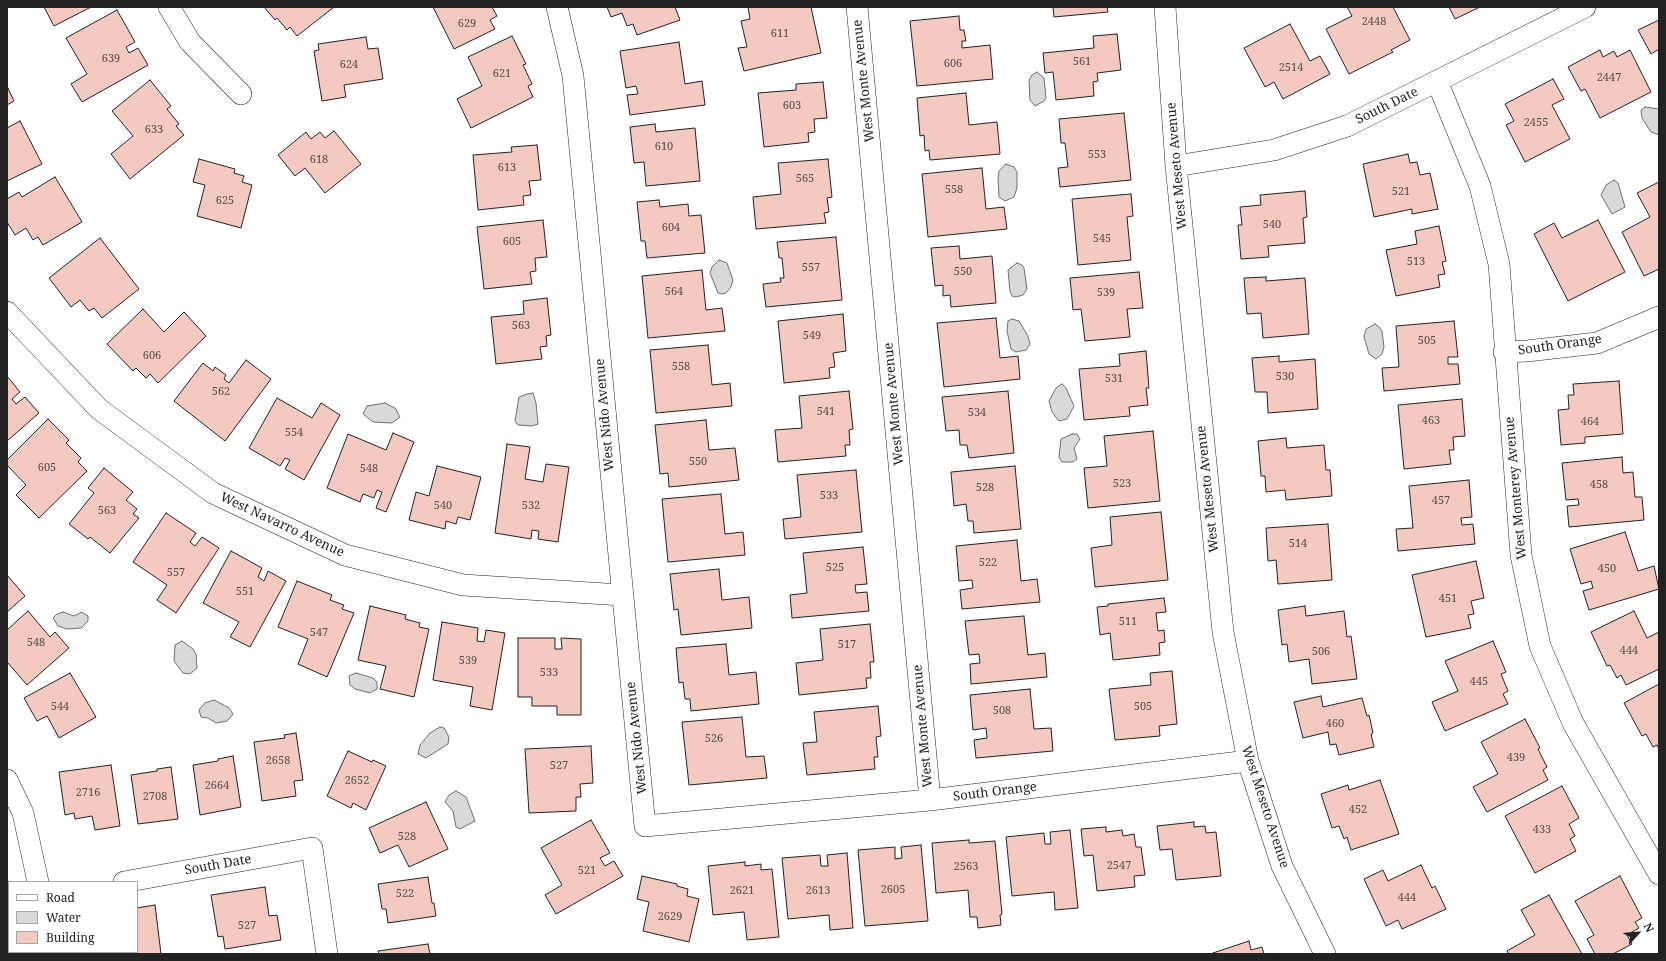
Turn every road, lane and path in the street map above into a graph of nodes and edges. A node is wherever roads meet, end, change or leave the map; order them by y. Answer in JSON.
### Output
{"nodes":[{"id":1,"x":169,"y":7,"type":"edge"},
{"id":2,"x":557,"y":7,"type":"edge"},
{"id":3,"x":857,"y":7,"type":"edge"},
{"id":4,"x":1165,"y":7,"type":"edge"},
{"id":5,"x":1577,"y":9,"type":"edge"},
{"id":6,"x":1437,"y":81,"type":"junction"},
{"id":7,"x":241,"y":94,"type":"dead end"},
{"id":8,"x":1176,"y":166,"type":"junction"},
{"id":9,"x":7,"y":312,"type":"edge"},
{"id":10,"x":1659,"y":317,"type":"edge"},
{"id":11,"x":1504,"y":352,"type":"junction"},
{"id":12,"x":622,"y":595,"type":"junction"},
{"id":13,"x":1248,"y":761,"type":"junction"},
{"id":14,"x":7,"y":780,"type":"edge"},
{"id":15,"x":930,"y":800,"type":"junction"},
{"id":16,"x":646,"y":826,"type":"joint"},
{"id":17,"x":1659,"y":874,"type":"edge"},
{"id":18,"x":38,"y":881,"type":"edge"},
{"id":19,"x":130,"y":881,"type":"edge"},
{"id":20,"x":327,"y":954,"type":"edge"},
{"id":21,"x":1325,"y":954,"type":"edge"}],
"edges":[{"from":1,"to":7,"type":"street"},
{"from":2,"to":12,"type":"street","name":"West Nido Avenue"},
{"from":3,"to":15,"type":"street","name":"West Monte Avenue"},
{"from":4,"to":8,"type":"street","name":"West Meseto Avenue"},
{"from":5,"to":6,"type":"street","name":"South Date"},
{"from":6,"to":8,"type":"street","name":"South Date"},
{"from":6,"to":11,"type":"street","name":"West Monterey Avenue"},
{"from":8,"to":13,"type":"street","name":"West Meseto Avenue"},
{"from":9,"to":12,"type":"street","name":"West Navarro Avenue"},
{"from":10,"to":11,"type":"street","name":"South Orange"},
{"from":11,"to":17,"type":"street","name":"West Monterey Avenue"},
{"from":12,"to":16,"type":"street","name":"West Nido Avenue"},
{"from":13,"to":15,"type":"street","name":"South Orange"},
{"from":13,"to":21,"type":"street","name":"West Meseto Avenue"},
{"from":14,"to":18,"type":"street"},
{"from":15,"to":16,"type":"street","name":"South Orange"},
{"from":19,"to":20,"type":"street","name":"South Date"}]}
